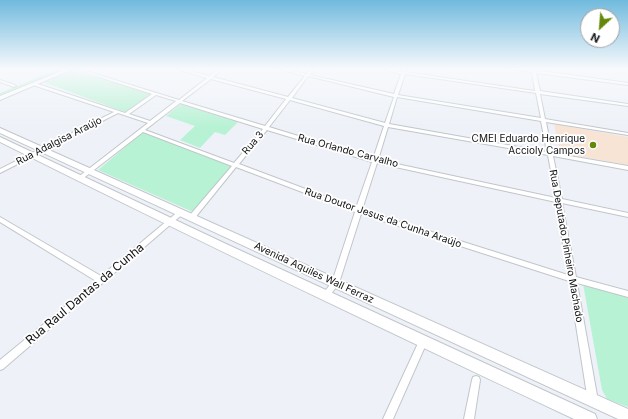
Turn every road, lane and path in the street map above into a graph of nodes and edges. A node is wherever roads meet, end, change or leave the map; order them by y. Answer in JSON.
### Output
{"nodes":[{"id":1,"x":10,"y":88,"type":"edge"},
{"id":2,"x":25,"y":88,"type":"edge"},
{"id":3,"x":45,"y":88,"type":"edge"},
{"id":4,"x":135,"y":88,"type":"edge"},
{"id":5,"x":197,"y":88,"type":"edge"},
{"id":6,"x":249,"y":88,"type":"edge"},
{"id":7,"x":297,"y":88,"type":"edge"},
{"id":8,"x":360,"y":88,"type":"edge"},
{"id":9,"x":399,"y":88,"type":"edge"},
{"id":10,"x":507,"y":88,"type":"edge"},
{"id":11,"x":538,"y":88,"type":"edge"},
{"id":12,"x":0,"y":92,"type":"edge"},
{"id":13,"x":539,"y":93,"type":"junction"},
{"id":14,"x":155,"y":94,"type":"junction"},
{"id":15,"x":396,"y":96,"type":"junction"},
{"id":16,"x":0,"y":98,"type":"edge"},
{"id":17,"x":288,"y":98,"type":"junction"},
{"id":18,"x":180,"y":101,"type":"junction"},
{"id":19,"x":628,"y":105,"type":"edge"},
{"id":20,"x":117,"y":112,"type":"junction"},
{"id":21,"x":125,"y":115,"type":"junction"},
{"id":22,"x":544,"y":120,"type":"junction"},
{"id":23,"x":151,"y":123,"type":"junction"},
{"id":24,"x":387,"y":125,"type":"junction"},
{"id":25,"x":266,"y":128,"type":"junction"},
{"id":26,"x":0,"y":130,"type":"edge"},
{"id":27,"x":142,"y":130,"type":"junction"},
{"id":28,"x":628,"y":134,"type":"edge"},
{"id":29,"x":0,"y":139,"type":"edge"},
{"id":30,"x":43,"y":149,"type":"junction"},
{"id":31,"x":550,"y":153,"type":"junction"},
{"id":32,"x":32,"y":155,"type":"junction"},
{"id":33,"x":376,"y":161,"type":"junction"},
{"id":34,"x":234,"y":165,"type":"junction"},
{"id":35,"x":628,"y":168,"type":"edge"},
{"id":36,"x":0,"y":171,"type":"edge"},
{"id":37,"x":89,"y":172,"type":"junction"},
{"id":38,"x":79,"y":178,"type":"junction"},
{"id":39,"x":559,"y":200,"type":"junction"},
{"id":40,"x":358,"y":211,"type":"junction"},
{"id":41,"x":187,"y":214,"type":"junction"},
{"id":42,"x":628,"y":215,"type":"edge"},
{"id":43,"x":0,"y":219,"type":"edge"},
{"id":44,"x":171,"y":221,"type":"junction"},
{"id":45,"x":572,"y":279,"type":"junction"},
{"id":46,"x":101,"y":280,"type":"junction"},
{"id":47,"x":335,"y":283,"type":"junction"},
{"id":48,"x":628,"y":294,"type":"edge"},
{"id":49,"x":326,"y":296,"type":"junction"},
{"id":50,"x":423,"y":342,"type":"junction"},
{"id":51,"x":0,"y":365,"type":"edge"},
{"id":52,"x":476,"y":380,"type":"dead end"},
{"id":53,"x":593,"y":401,"type":"junction"},
{"id":54,"x":628,"y":416,"type":"edge"},
{"id":55,"x":388,"y":419,"type":"edge"},
{"id":56,"x":469,"y":419,"type":"edge"},
{"id":57,"x":590,"y":419,"type":"edge"}],
"edges":[{"from":1,"to":12,"type":"street"},
{"from":2,"to":16,"type":"street"},
{"from":3,"to":20,"type":"street"},
{"from":4,"to":14,"type":"street","name":"Rua Orlando Carvalho"},
{"from":5,"to":18,"type":"street"},
{"from":6,"to":17,"type":"street"},
{"from":7,"to":17,"type":"street","name":"Rua 3"},
{"from":8,"to":15,"type":"street"},
{"from":9,"to":15,"type":"street"},
{"from":10,"to":13,"type":"street"},
{"from":11,"to":13,"type":"street","name":"Rua Deputado Pinheiro Machado"},
{"from":13,"to":19,"type":"street"},
{"from":13,"to":22,"type":"street","name":"Rua Deputado Pinheiro Machado"},
{"from":14,"to":18,"type":"street","name":"Rua Orlando Carvalho"},
{"from":14,"to":21,"type":"street"},
{"from":15,"to":22,"type":"street"},
{"from":15,"to":24,"type":"street"},
{"from":17,"to":24,"type":"street"},
{"from":17,"to":25,"type":"street","name":"Rua 3"},
{"from":18,"to":23,"type":"street"},
{"from":18,"to":25,"type":"street","name":"Rua Orlando Carvalho"},
{"from":20,"to":21,"type":"street"},
{"from":20,"to":30,"type":"street","name":"Rua Adalgisa Araújo"},
{"from":21,"to":23,"type":"street"},
{"from":22,"to":28,"type":"street"},
{"from":22,"to":31,"type":"street","name":"Rua Deputado Pinheiro Machado"},
{"from":23,"to":27,"type":"street"},
{"from":24,"to":31,"type":"street"},
{"from":24,"to":33,"type":"street"},
{"from":25,"to":33,"type":"street","name":"Rua Orlando Carvalho"},
{"from":25,"to":34,"type":"street","name":"Rua 3"},
{"from":26,"to":30,"type":"main road","name":"Avenida Aquiles Wall Ferraz"},
{"from":27,"to":34,"type":"street","name":"Rua Doutor Jesus da Cunha Araújo"},
{"from":27,"to":37,"type":"street"},
{"from":29,"to":32,"type":"main road","name":"Avenida Aquiles Wall Ferraz"},
{"from":30,"to":32,"type":"street","name":"Rua Adalgisa Araújo"},
{"from":30,"to":37,"type":"main road","name":"Avenida Aquiles Wall Ferraz"},
{"from":31,"to":35,"type":"street"},
{"from":31,"to":39,"type":"street","name":"Rua Deputado Pinheiro Machado"},
{"from":32,"to":36,"type":"street","name":"Rua Adalgisa Araújo"},
{"from":32,"to":38,"type":"main road","name":"Avenida Aquiles Wall Ferraz"},
{"from":33,"to":39,"type":"street","name":"Rua Orlando Carvalho"},
{"from":33,"to":40,"type":"street"},
{"from":34,"to":40,"type":"street","name":"Rua Doutor Jesus da Cunha Araújo"},
{"from":34,"to":41,"type":"street","name":"Rua 3"},
{"from":37,"to":38,"type":"street"},
{"from":37,"to":41,"type":"main road","name":"Avenida Aquiles Wall Ferraz"},
{"from":38,"to":44,"type":"main road","name":"Avenida Aquiles Wall Ferraz"},
{"from":39,"to":42,"type":"street","name":"Rua Orlando Carvalho"},
{"from":39,"to":45,"type":"street","name":"Rua Deputado Pinheiro Machado"},
{"from":40,"to":45,"type":"street","name":"Rua Doutor Jesus da Cunha Araújo"},
{"from":40,"to":47,"type":"street"},
{"from":41,"to":44,"type":"street","name":"Rua Raul Dantas da Cunha"},
{"from":41,"to":47,"type":"main road","name":"Avenida Aquiles Wall Ferraz"},
{"from":43,"to":46,"type":"street"},
{"from":44,"to":46,"type":"street","name":"Rua Raul Dantas da Cunha"},
{"from":44,"to":49,"type":"main road","name":"Avenida Aquiles Wall Ferraz"},
{"from":45,"to":48,"type":"street","name":"Rua Doutor Jesus da Cunha Araújo"},
{"from":45,"to":53,"type":"street","name":"Rua Deputado Pinheiro Machado"},
{"from":46,"to":51,"type":"street","name":"Rua Raul Dantas da Cunha"},
{"from":47,"to":49,"type":"street"},
{"from":47,"to":53,"type":"main road","name":"Avenida Aquiles Wall Ferraz"},
{"from":49,"to":50,"type":"main road","name":"Avenida Aquiles Wall Ferraz"},
{"from":50,"to":55,"type":"street"},
{"from":50,"to":57,"type":"main road","name":"Avenida Aquiles Wall Ferraz"},
{"from":52,"to":56,"type":"street"},
{"from":53,"to":54,"type":"main road","name":"Avenida Aquiles Wall Ferraz"}]}
